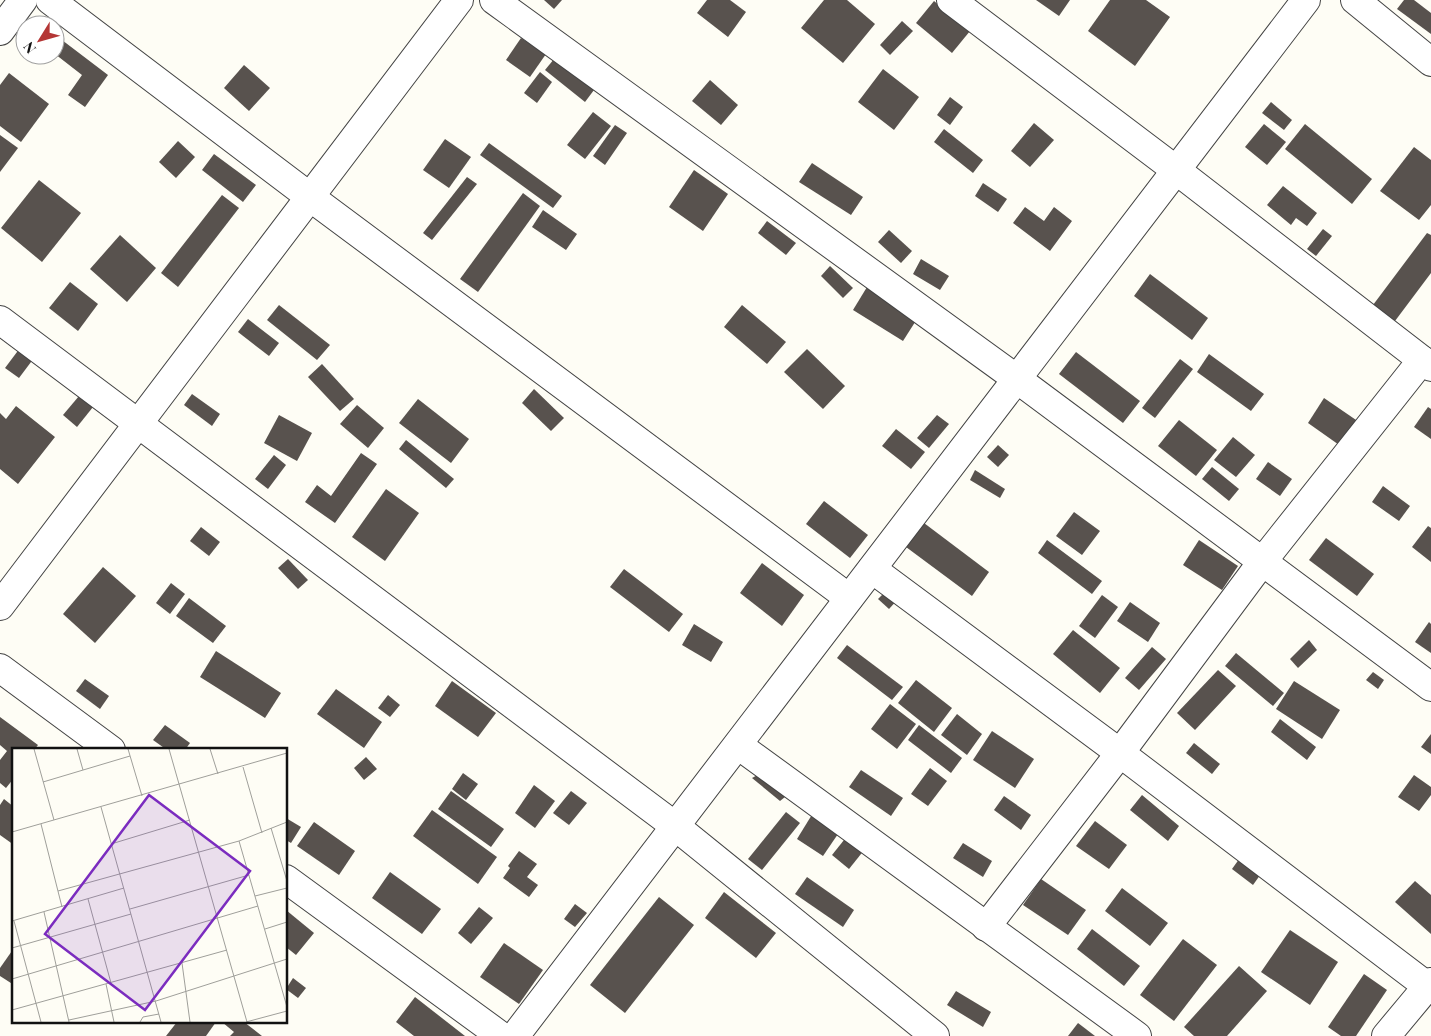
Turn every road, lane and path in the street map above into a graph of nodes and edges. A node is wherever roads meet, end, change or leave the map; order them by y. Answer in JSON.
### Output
{"nodes":[{"id":1,"x":24,"y":0,"type":"edge"},
{"id":2,"x":50,"y":0,"type":"edge"},
{"id":3,"x":459,"y":0,"type":"edge"},
{"id":4,"x":494,"y":0,"type":"edge"},
{"id":5,"x":951,"y":0,"type":"edge"},
{"id":6,"x":1306,"y":0,"type":"edge"},
{"id":7,"x":1355,"y":0,"type":"edge"},
{"id":8,"x":0,"y":31,"type":"edge"},
{"id":9,"x":1431,"y":62,"type":"edge"},
{"id":10,"x":1176,"y":170,"type":"junction"},
{"id":11,"x":310,"y":196,"type":"junction"},
{"id":12,"x":0,"y":320,"type":"edge"},
{"id":13,"x":1426,"y":363,"type":"edge"},
{"id":14,"x":1017,"y":379,"type":"junction"},
{"id":15,"x":137,"y":425,"type":"junction"},
{"id":16,"x":1262,"y":562,"type":"junction"},
{"id":17,"x":872,"y":568,"type":"junction"},
{"id":18,"x":849,"y":598,"type":"junction"},
{"id":19,"x":0,"y":606,"type":"edge"},
{"id":20,"x":0,"y":668,"type":"edge"},
{"id":21,"x":1431,"y":687,"type":"edge"},
{"id":22,"x":738,"y":745,"type":"junction"},
{"id":23,"x":108,"y":748,"type":"edge"},
{"id":24,"x":1120,"y":752,"type":"junction"},
{"id":25,"x":675,"y":826,"type":"junction"},
{"id":26,"x":288,"y":880,"type":"edge"},
{"id":27,"x":986,"y":927,"type":"junction"},
{"id":28,"x":1430,"y":986,"type":"edge"},
{"id":29,"x":500,"y":1036,"type":"edge"},
{"id":30,"x":516,"y":1036,"type":"edge"},
{"id":31,"x":935,"y":1036,"type":"edge"},
{"id":32,"x":1137,"y":1036,"type":"edge"},
{"id":33,"x":1386,"y":1036,"type":"edge"}],
"edges":[{"from":1,"to":8,"type":"street"},
{"from":2,"to":11,"type":"street"},
{"from":3,"to":11,"type":"street"},
{"from":4,"to":14,"type":"street"},
{"from":5,"to":10,"type":"street"},
{"from":6,"to":10,"type":"street"},
{"from":7,"to":9,"type":"street"},
{"from":10,"to":13,"type":"street"},
{"from":10,"to":14,"type":"street"},
{"from":11,"to":15,"type":"street"},
{"from":11,"to":18,"type":"street"},
{"from":12,"to":15,"type":"street"},
{"from":13,"to":16,"type":"street"},
{"from":14,"to":16,"type":"street"},
{"from":14,"to":17,"type":"street"},
{"from":15,"to":19,"type":"street"},
{"from":15,"to":25,"type":"street"},
{"from":16,"to":21,"type":"street"},
{"from":16,"to":24,"type":"street"},
{"from":17,"to":18,"type":"street"},
{"from":17,"to":24,"type":"street"},
{"from":18,"to":22,"type":"street"},
{"from":20,"to":23,"type":"street"},
{"from":22,"to":25,"type":"street"},
{"from":22,"to":27,"type":"street"},
{"from":24,"to":27,"type":"street"},
{"from":24,"to":28,"type":"street"},
{"from":25,"to":30,"type":"street"},
{"from":25,"to":31,"type":"street"},
{"from":26,"to":29,"type":"street"},
{"from":27,"to":32,"type":"street"},
{"from":28,"to":33,"type":"street"}]}
